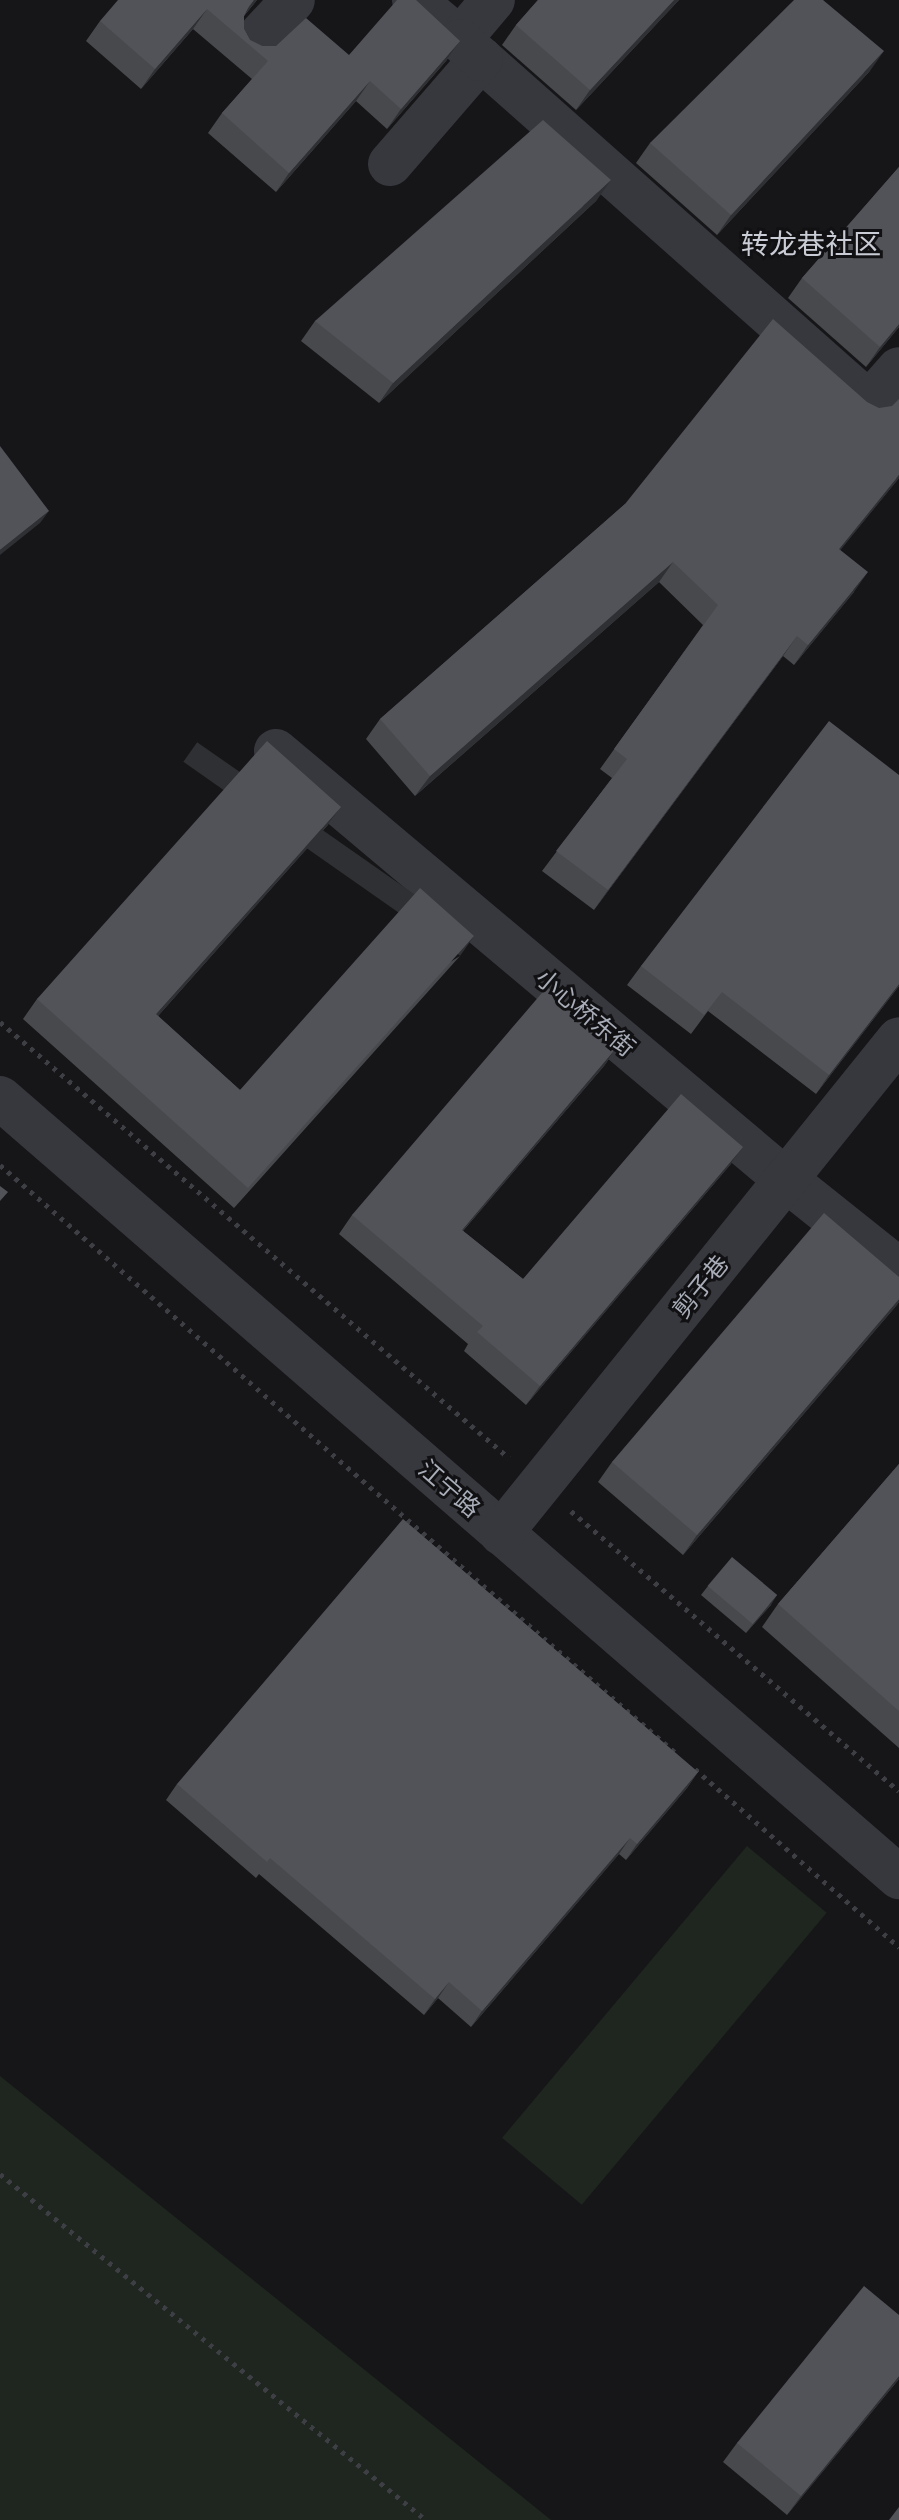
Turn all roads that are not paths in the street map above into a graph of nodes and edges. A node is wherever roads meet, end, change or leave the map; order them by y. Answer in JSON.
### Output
{"nodes":[{"id":1,"x":293,"y":0,"type":"edge"},
{"id":2,"x":414,"y":0,"type":"edge"},
{"id":3,"x":493,"y":0,"type":"edge"},
{"id":4,"x":254,"y":42,"type":"edge"},
{"id":5,"x":470,"y":49,"type":"junction"},
{"id":6,"x":390,"y":164,"type":"dead end"},
{"id":7,"x":899,"y":369,"type":"edge"},
{"id":8,"x":276,"y":751,"type":"edge"},
{"id":9,"x":899,"y":1039,"type":"edge"},
{"id":10,"x":0,"y":1098,"type":"edge"},
{"id":11,"x":785,"y":1179,"type":"junction"},
{"id":12,"x":899,"y":1270,"type":"edge"},
{"id":13,"x":501,"y":1533,"type":"junction"},
{"id":14,"x":899,"y":1877,"type":"edge"}],
"edges":[{"from":1,"to":4,"type":"street"},
{"from":2,"to":5,"type":"street"},
{"from":3,"to":5,"type":"street"},
{"from":5,"to":6,"type":"street"},
{"from":5,"to":7,"type":"street"},
{"from":8,"to":11,"type":"street","name":"小心桥东街"},
{"from":9,"to":11,"type":"street","name":"剪子巷"},
{"from":10,"to":13,"type":"street","name":"江宁路"},
{"from":11,"to":12,"type":"street","name":"小心桥东街"},
{"from":11,"to":13,"type":"street","name":"剪子巷"},
{"from":13,"to":14,"type":"street","name":"江宁路"}]}
